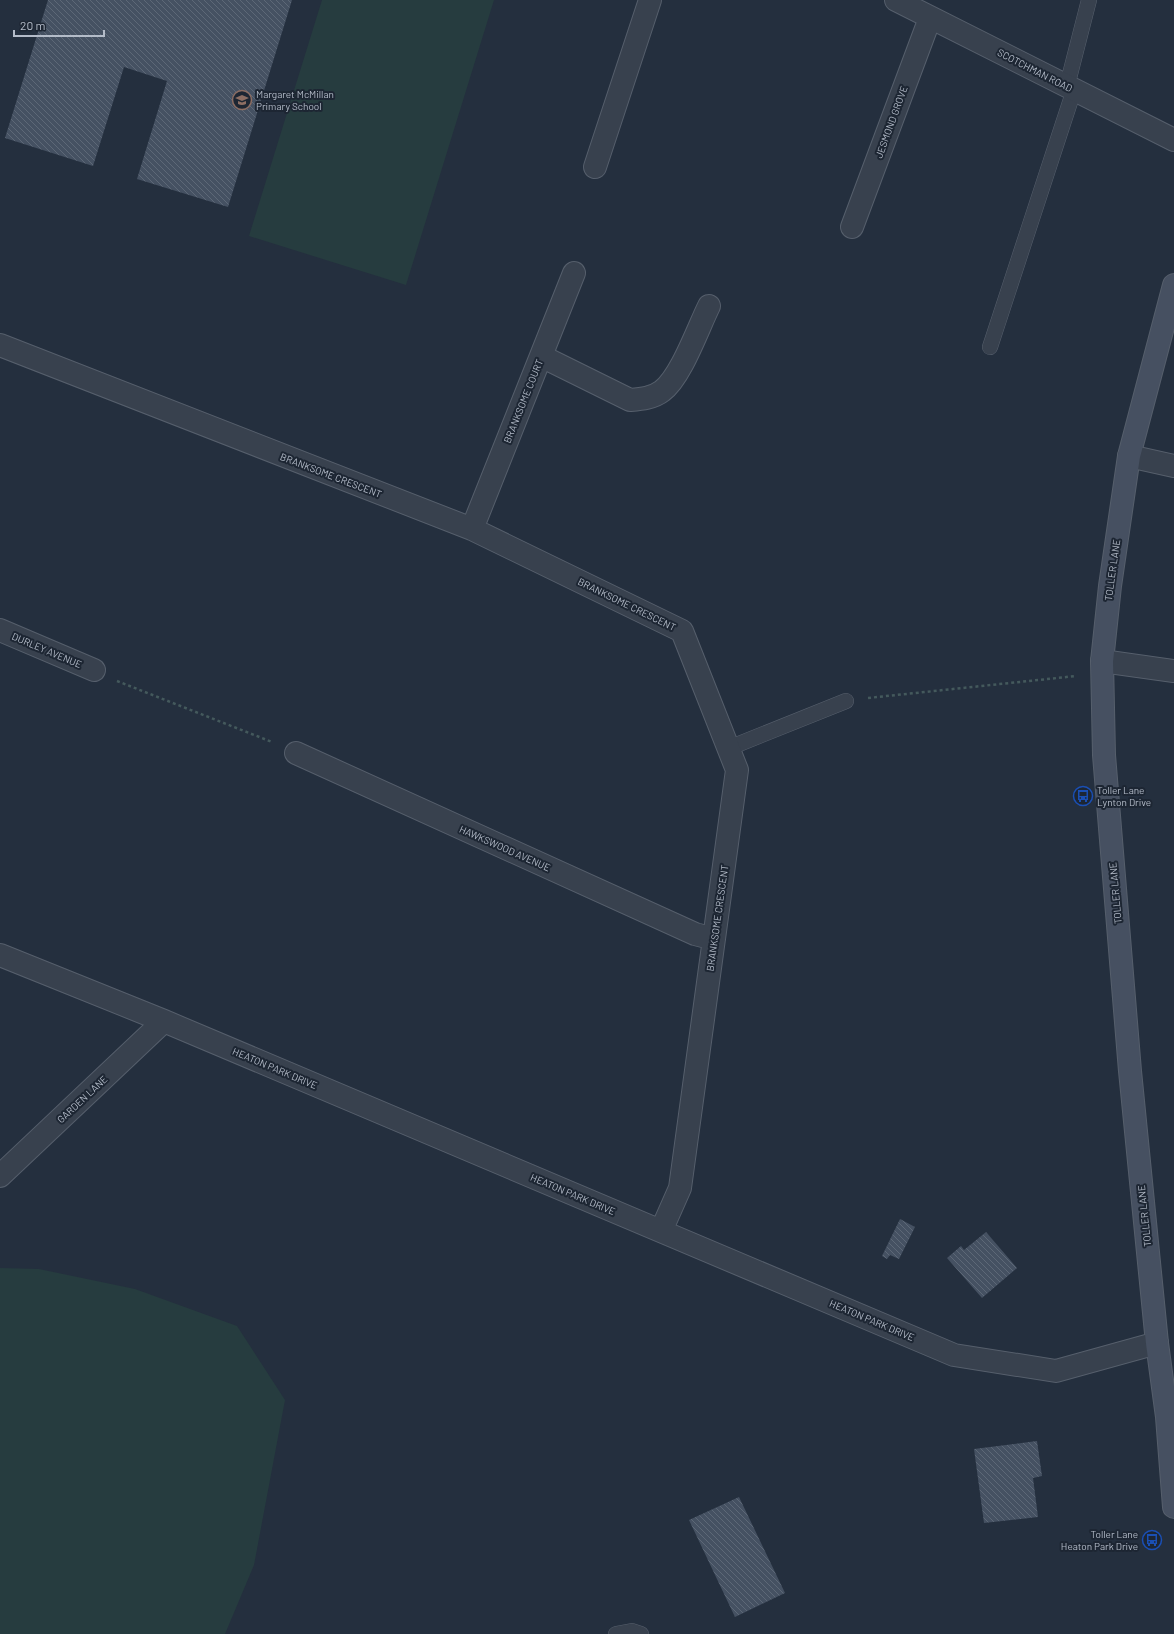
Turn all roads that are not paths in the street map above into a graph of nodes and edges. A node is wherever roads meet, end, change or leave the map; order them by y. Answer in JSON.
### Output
{"nodes":[{"id":1,"x":650,"y":0,"type":"edge"},
{"id":2,"x":896,"y":0,"type":"edge"},
{"id":3,"x":1088,"y":0,"type":"edge"},
{"id":4,"x":930,"y":18,"type":"junction"},
{"id":5,"x":1070,"y":88,"type":"junction"},
{"id":6,"x":1174,"y":140,"type":"edge"},
{"id":7,"x":595,"y":167,"type":"dead end"},
{"id":8,"x":852,"y":227,"type":"dead end"},
{"id":9,"x":574,"y":273,"type":"dead end"},
{"id":10,"x":1174,"y":286,"type":"edge"},
{"id":11,"x":709,"y":306,"type":"dead end"},
{"id":12,"x":0,"y":346,"type":"edge"},
{"id":13,"x":990,"y":347,"type":"dead end"},
{"id":14,"x":541,"y":356,"type":"junction"},
{"id":15,"x":1129,"y":456,"type":"junction"},
{"id":16,"x":1174,"y":466,"type":"edge"},
{"id":17,"x":472,"y":530,"type":"junction"},
{"id":18,"x":0,"y":630,"type":"edge"},
{"id":19,"x":1102,"y":667,"type":"junction"},
{"id":20,"x":94,"y":670,"type":"road end"},
{"id":21,"x":1174,"y":671,"type":"edge"},
{"id":22,"x":846,"y":701,"type":"road end"},
{"id":23,"x":729,"y":748,"type":"junction"},
{"id":24,"x":296,"y":754,"type":"road end"},
{"id":25,"x":714,"y":939,"type":"junction"},
{"id":26,"x":0,"y":955,"type":"edge"},
{"id":27,"x":164,"y":1021,"type":"junction"},
{"id":28,"x":0,"y":1176,"type":"edge"},
{"id":29,"x":661,"y":1231,"type":"junction"},
{"id":30,"x":1157,"y":1343,"type":"junction"},
{"id":31,"x":1173,"y":1478,"type":"edge"},
{"id":32,"x":1174,"y":1506,"type":"edge"},
{"id":33,"x":616,"y":1634,"type":"edge"},
{"id":34,"x":641,"y":1634,"type":"edge"}],
"edges":[{"from":1,"to":7,"type":"street"},
{"from":2,"to":4,"type":"street","name":"SCOTCHMAN ROAD"},
{"from":3,"to":5,"type":"lane"},
{"from":4,"to":5,"type":"street","name":"SCOTCHMAN ROAD"},
{"from":4,"to":8,"type":"street","name":"JESMOND GROVE"},
{"from":5,"to":6,"type":"street","name":"SCOTCHMAN ROAD"},
{"from":5,"to":13,"type":"lane"},
{"from":9,"to":14,"type":"street","name":"BRANKSOME COURT"},
{"from":10,"to":15,"type":"main road","name":"TOLLER LANE"},
{"from":11,"to":14,"type":"street"},
{"from":12,"to":17,"type":"street","name":"BRANKSOME CRESCENT"},
{"from":14,"to":17,"type":"street","name":"BRANKSOME COURT"},
{"from":15,"to":16,"type":"street"},
{"from":15,"to":19,"type":"main road","name":"TOLLER LANE"},
{"from":17,"to":23,"type":"street","name":"BRANKSOME CRESCENT"},
{"from":18,"to":20,"type":"street","name":"DURLEY AVENUE"},
{"from":19,"to":21,"type":"street"},
{"from":19,"to":30,"type":"main road","name":"TOLLER LANE"},
{"from":22,"to":23,"type":"lane"},
{"from":23,"to":25,"type":"street","name":"BRANKSOME CRESCENT"},
{"from":24,"to":25,"type":"street","name":"HAWKSWOOD AVENUE"},
{"from":25,"to":29,"type":"street","name":"BRANKSOME CRESCENT"},
{"from":26,"to":27,"type":"street","name":"HEATON PARK DRIVE"},
{"from":27,"to":28,"type":"street","name":"GARDEN LANE"},
{"from":27,"to":29,"type":"street","name":"HEATON PARK DRIVE"},
{"from":29,"to":30,"type":"street","name":"HEATON PARK DRIVE"},
{"from":30,"to":31,"type":"main road","name":"TOLLER LANE"},
{"from":31,"to":32,"type":"main road","name":"TOLLER LANE"},
{"from":33,"to":34,"type":"lane"}]}
